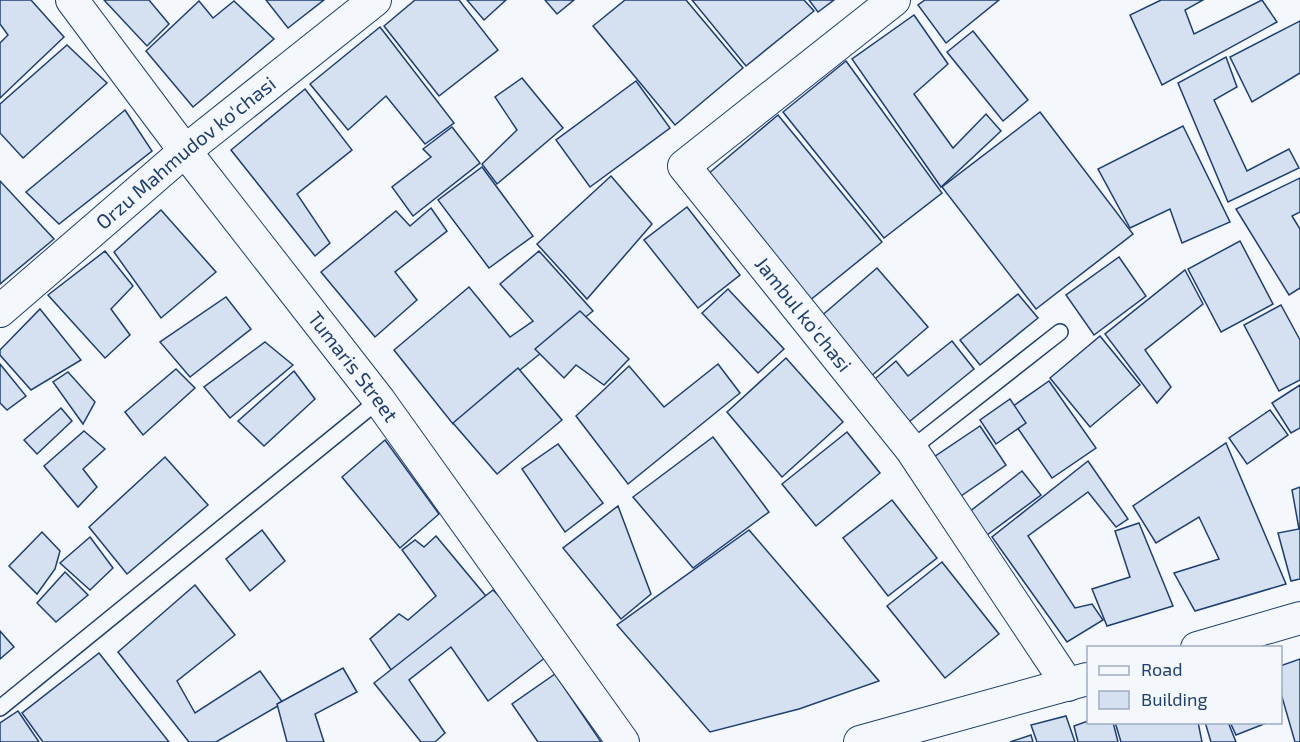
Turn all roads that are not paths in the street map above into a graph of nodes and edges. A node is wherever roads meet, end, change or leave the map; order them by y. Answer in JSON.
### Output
{"nodes":[{"id":1,"x":72,"y":0,"type":"edge"},
{"id":2,"x":375,"y":0,"type":"edge"},
{"id":3,"x":894,"y":0,"type":"edge"},
{"id":4,"x":185,"y":151,"type":"junction"},
{"id":5,"x":0,"y":311,"type":"edge"},
{"id":6,"x":1060,"y":332,"type":"dead end"},
{"id":7,"x":379,"y":400,"type":"junction"},
{"id":8,"x":911,"y":449,"type":"junction"},
{"id":9,"x":1300,"y":618,"type":"edge"},
{"id":10,"x":1204,"y":646,"type":"edge"},
{"id":11,"x":1078,"y":682,"type":"edge"},
{"id":12,"x":0,"y":708,"type":"edge"},
{"id":13,"x":623,"y":742,"type":"edge"},
{"id":14,"x":860,"y":742,"type":"edge"}],
"edges":[{"from":1,"to":4,"type":"street","name":"Tumaris Street"},
{"from":2,"to":4,"type":"street","name":"Orzu Mahmudov ko'chasi"},
{"from":3,"to":8,"type":"street","name":"Jambul ko'chasi"},
{"from":4,"to":5,"type":"street","name":"Orzu Mahmudov ko'chasi"},
{"from":4,"to":7,"type":"street","name":"Tumaris Street"},
{"from":6,"to":8,"type":"lane"},
{"from":7,"to":12,"type":"lane"},
{"from":7,"to":13,"type":"street","name":"Tumaris Street"},
{"from":8,"to":11,"type":"street","name":"Jambul ko'chasi"},
{"from":9,"to":10,"type":"street"},
{"from":11,"to":14,"type":"street"}]}
